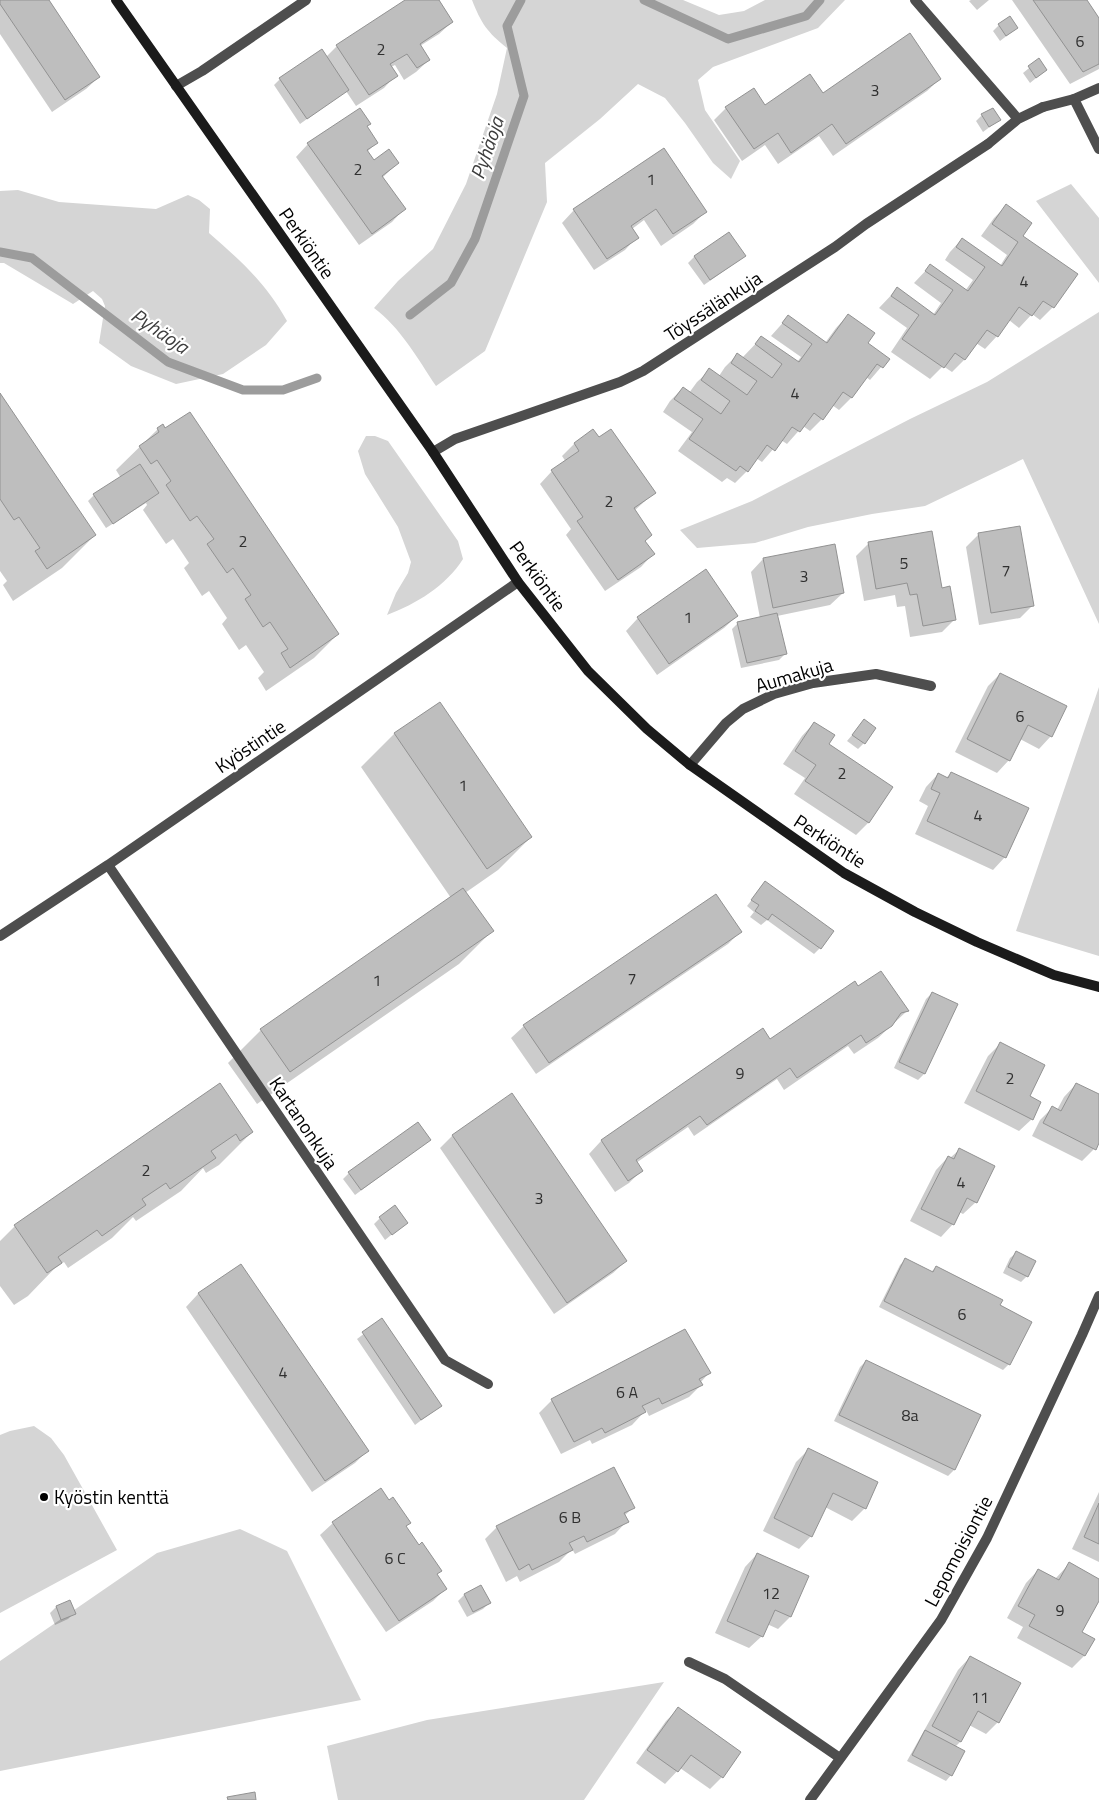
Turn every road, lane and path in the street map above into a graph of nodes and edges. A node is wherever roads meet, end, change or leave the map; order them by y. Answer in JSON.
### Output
{"nodes":[{"id":1,"x":116,"y":0,"type":"edge"},
{"id":2,"x":306,"y":0,"type":"edge"},
{"id":3,"x":915,"y":0,"type":"edge"},
{"id":4,"x":176,"y":86,"type":"junction"},
{"id":5,"x":1099,"y":88,"type":"edge"},
{"id":6,"x":1074,"y":99,"type":"junction"},
{"id":7,"x":1018,"y":119,"type":"junction"},
{"id":8,"x":1099,"y":149,"type":"edge"},
{"id":9,"x":433,"y":452,"type":"junction"},
{"id":10,"x":518,"y":582,"type":"junction"},
{"id":11,"x":931,"y":686,"type":"dead end"},
{"id":12,"x":690,"y":765,"type":"junction"},
{"id":13,"x":108,"y":865,"type":"junction"},
{"id":14,"x":0,"y":936,"type":"edge"},
{"id":15,"x":1099,"y":987,"type":"edge"},
{"id":16,"x":1099,"y":1296,"type":"edge"},
{"id":17,"x":488,"y":1384,"type":"dead end"},
{"id":18,"x":688,"y":1662,"type":"dead end"},
{"id":19,"x":840,"y":1758,"type":"junction"},
{"id":20,"x":810,"y":1800,"type":"edge"}],
"edges":[{"from":1,"to":4,"type":"street","name":"Perkiöntie"},
{"from":2,"to":4,"type":"street"},
{"from":3,"to":7,"type":"street"},
{"from":4,"to":9,"type":"street","name":"Perkiöntie"},
{"from":5,"to":6,"type":"street","name":"Töyssälänkuja"},
{"from":6,"to":7,"type":"street","name":"Töyssälänkuja"},
{"from":6,"to":8,"type":"street"},
{"from":7,"to":9,"type":"street","name":"Töyssälänkuja"},
{"from":9,"to":10,"type":"street","name":"Perkiöntie"},
{"from":10,"to":12,"type":"street","name":"Perkiöntie"},
{"from":10,"to":13,"type":"street","name":"Kyöstintie"},
{"from":11,"to":12,"type":"street","name":"Aumakuja"},
{"from":12,"to":15,"type":"street","name":"Perkiöntie"},
{"from":13,"to":14,"type":"street","name":"Kyöstintie"},
{"from":13,"to":17,"type":"street","name":"Kartanonkuja"},
{"from":16,"to":19,"type":"street","name":"Lepomoisiontie"},
{"from":18,"to":19,"type":"street"},
{"from":19,"to":20,"type":"street","name":"Lepomoisiontie"}]}
